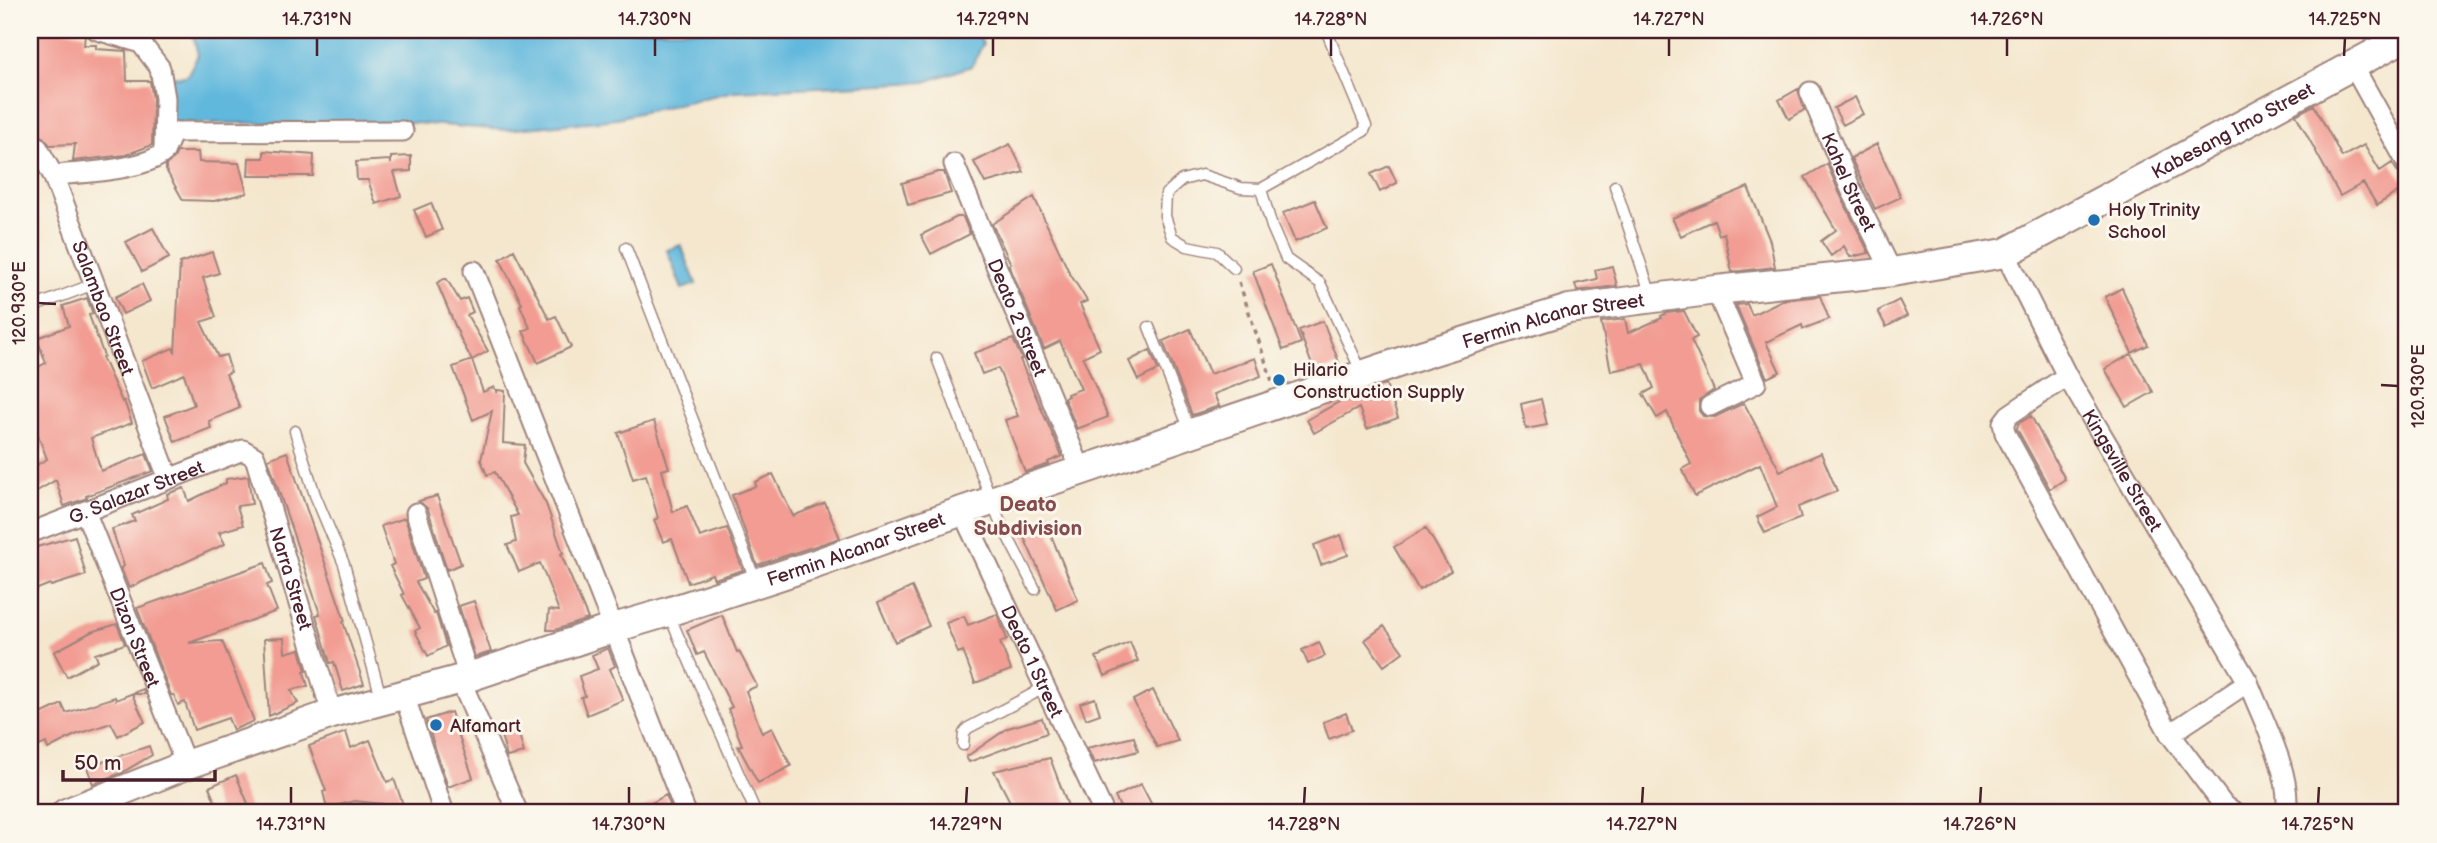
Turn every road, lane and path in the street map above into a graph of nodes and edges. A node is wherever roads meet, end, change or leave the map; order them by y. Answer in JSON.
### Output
{"nodes":[{"id":1,"x":97,"y":30,"type":"edge"},
{"id":2,"x":1326,"y":30,"type":"edge"},
{"id":3,"x":135,"y":36,"type":"edge"},
{"id":4,"x":2407,"y":36,"type":"edge"},
{"id":5,"x":2352,"y":64,"type":"junction"},
{"id":6,"x":1810,"y":92,"type":"dead end"},
{"id":7,"x":403,"y":131,"type":"dead end"},
{"id":8,"x":30,"y":144,"type":"edge"},
{"id":9,"x":164,"y":152,"type":"junction"},
{"id":10,"x":2407,"y":163,"type":"edge"},
{"id":11,"x":954,"y":164,"type":"dead end"},
{"id":12,"x":53,"y":175,"type":"junction"},
{"id":13,"x":1615,"y":186,"type":"dead end"},
{"id":14,"x":1261,"y":189,"type":"junction"},
{"id":15,"x":626,"y":248,"type":"dead end"},
{"id":16,"x":2005,"y":253,"type":"junction"},
{"id":17,"x":1940,"y":265,"type":"joint"},
{"id":18,"x":1234,"y":268,"type":"joint"},
{"id":19,"x":474,"y":271,"type":"dead end"},
{"id":20,"x":1892,"y":272,"type":"junction"},
{"id":21,"x":94,"y":284,"type":"junction"},
{"id":22,"x":1716,"y":290,"type":"junction"},
{"id":23,"x":1652,"y":299,"type":"junction"},
{"id":24,"x":30,"y":308,"type":"edge"},
{"id":25,"x":1149,"y":327,"type":"dead end"},
{"id":26,"x":937,"y":358,"type":"dead end"},
{"id":27,"x":1363,"y":375,"type":"junction"},
{"id":28,"x":2067,"y":376,"type":"junction"},
{"id":29,"x":1279,"y":403,"type":"junction"},
{"id":30,"x":1710,"y":406,"type":"dead end"},
{"id":31,"x":295,"y":432,"type":"dead end"},
{"id":32,"x":1191,"y":433,"type":"junction"},
{"id":33,"x":243,"y":450,"type":"joint"},
{"id":34,"x":1081,"y":470,"type":"junction"},
{"id":35,"x":169,"y":477,"type":"junction"},
{"id":36,"x":992,"y":500,"type":"junction"},
{"id":37,"x":85,"y":511,"type":"junction"},
{"id":38,"x":962,"y":511,"type":"junction"},
{"id":39,"x":416,"y":513,"type":"dead end"},
{"id":40,"x":30,"y":533,"type":"edge"},
{"id":41,"x":756,"y":582,"type":"junction"},
{"id":42,"x":1035,"y":589,"type":"dead end"},
{"id":43,"x":668,"y":612,"type":"junction"},
{"id":44,"x":614,"y":628,"type":"junction"},
{"id":45,"x":465,"y":678,"type":"junction"},
{"id":46,"x":2248,"y":682,"type":"junction"},
{"id":47,"x":1044,"y":685,"type":"junction"},
{"id":48,"x":393,"y":698,"type":"junction"},
{"id":49,"x":332,"y":714,"type":"junction"},
{"id":50,"x":2170,"y":734,"type":"junction"},
{"id":51,"x":963,"y":745,"type":"dead end"},
{"id":52,"x":186,"y":765,"type":"junction"},
{"id":53,"x":97,"y":807,"type":"edge"},
{"id":54,"x":66,"y":813,"type":"edge"},
{"id":55,"x":444,"y":813,"type":"edge"},
{"id":56,"x":518,"y":813,"type":"edge"},
{"id":57,"x":686,"y":813,"type":"edge"},
{"id":58,"x":756,"y":813,"type":"edge"},
{"id":59,"x":1104,"y":813,"type":"edge"},
{"id":60,"x":2234,"y":813,"type":"edge"},
{"id":61,"x":2286,"y":813,"type":"edge"}],
"edges":[{"from":1,"to":3,"type":"street"},
{"from":2,"to":14,"type":"lane"},
{"from":3,"to":9,"type":"street"},
{"from":4,"to":5,"type":"main road","name":"Kabesang Imo Street"},
{"from":5,"to":10,"type":"street"},
{"from":5,"to":16,"type":"main road","name":"Kabesang Imo Street"},
{"from":6,"to":20,"type":"street","name":"Kahel Street"},
{"from":7,"to":9,"type":"street"},
{"from":8,"to":12,"type":"street","name":"Salambao Street"},
{"from":9,"to":12,"type":"street"},
{"from":11,"to":34,"type":"street","name":"Deato 2 Street"},
{"from":12,"to":21,"type":"street","name":"Salambao Street"},
{"from":13,"to":23,"type":"lane"},
{"from":14,"to":18,"type":"lane"},
{"from":14,"to":27,"type":"lane"},
{"from":15,"to":41,"type":"lane"},
{"from":16,"to":17,"type":"main road","name":"Kabesang Imo Street"},
{"from":16,"to":28,"type":"street","name":"Kingsville Street"},
{"from":17,"to":20,"type":"main road","name":"Fermin Alcanar Street"},
{"from":18,"to":29,"type":"path"},
{"from":19,"to":44,"type":"street"},
{"from":20,"to":22,"type":"main road","name":"Fermin Alcanar Street"},
{"from":21,"to":24,"type":"lane"},
{"from":21,"to":35,"type":"street","name":"Salambao Street"},
{"from":22,"to":23,"type":"main road","name":"Fermin Alcanar Street"},
{"from":22,"to":30,"type":"street"},
{"from":23,"to":27,"type":"main road","name":"Fermin Alcanar Street"},
{"from":25,"to":32,"type":"lane"},
{"from":26,"to":36,"type":"lane"},
{"from":27,"to":29,"type":"main road","name":"Fermin Alcanar Street"},
{"from":28,"to":46,"type":"street","name":"Kingsville Street"},
{"from":28,"to":50,"type":"street"},
{"from":29,"to":32,"type":"main road","name":"Fermin Alcanar Street"},
{"from":31,"to":48,"type":"lane"},
{"from":32,"to":34,"type":"main road","name":"Fermin Alcanar Street"},
{"from":33,"to":35,"type":"street","name":"G. Salazar Street"},
{"from":33,"to":49,"type":"street","name":"Narra Street"},
{"from":34,"to":36,"type":"main road","name":"Fermin Alcanar Street"},
{"from":35,"to":37,"type":"street","name":"G. Salazar Street"},
{"from":36,"to":38,"type":"main road","name":"Fermin Alcanar Street"},
{"from":36,"to":42,"type":"lane"},
{"from":37,"to":40,"type":"street","name":"G. Salazar Street"},
{"from":37,"to":52,"type":"street","name":"Dizon Street"},
{"from":38,"to":41,"type":"main road","name":"Fermin Alcanar Street"},
{"from":38,"to":47,"type":"street","name":"Deato 1 Street"},
{"from":39,"to":45,"type":"street"},
{"from":41,"to":43,"type":"main road","name":"Fermin Alcanar Street"},
{"from":43,"to":44,"type":"main road","name":"Fermin Alcanar Street"},
{"from":43,"to":58,"type":"lane"},
{"from":44,"to":45,"type":"main road","name":"Fermin Alcanar Street"},
{"from":44,"to":57,"type":"street"},
{"from":45,"to":48,"type":"main road","name":"Fermin Alcanar Street"},
{"from":45,"to":56,"type":"street"},
{"from":46,"to":50,"type":"street"},
{"from":46,"to":61,"type":"street","name":"Kingsville Street"},
{"from":47,"to":51,"type":"lane"},
{"from":47,"to":59,"type":"street","name":"Deato 1 Street"},
{"from":48,"to":49,"type":"main road","name":"Fermin Alcanar Street"},
{"from":48,"to":55,"type":"street"},
{"from":49,"to":52,"type":"main road","name":"Fermin Alcanar Street"},
{"from":50,"to":60,"type":"street"},
{"from":52,"to":53,"type":"main road","name":"Fermin Alcanar Street"},
{"from":53,"to":54,"type":"main road","name":"Fermin Alcanar Street"}]}
